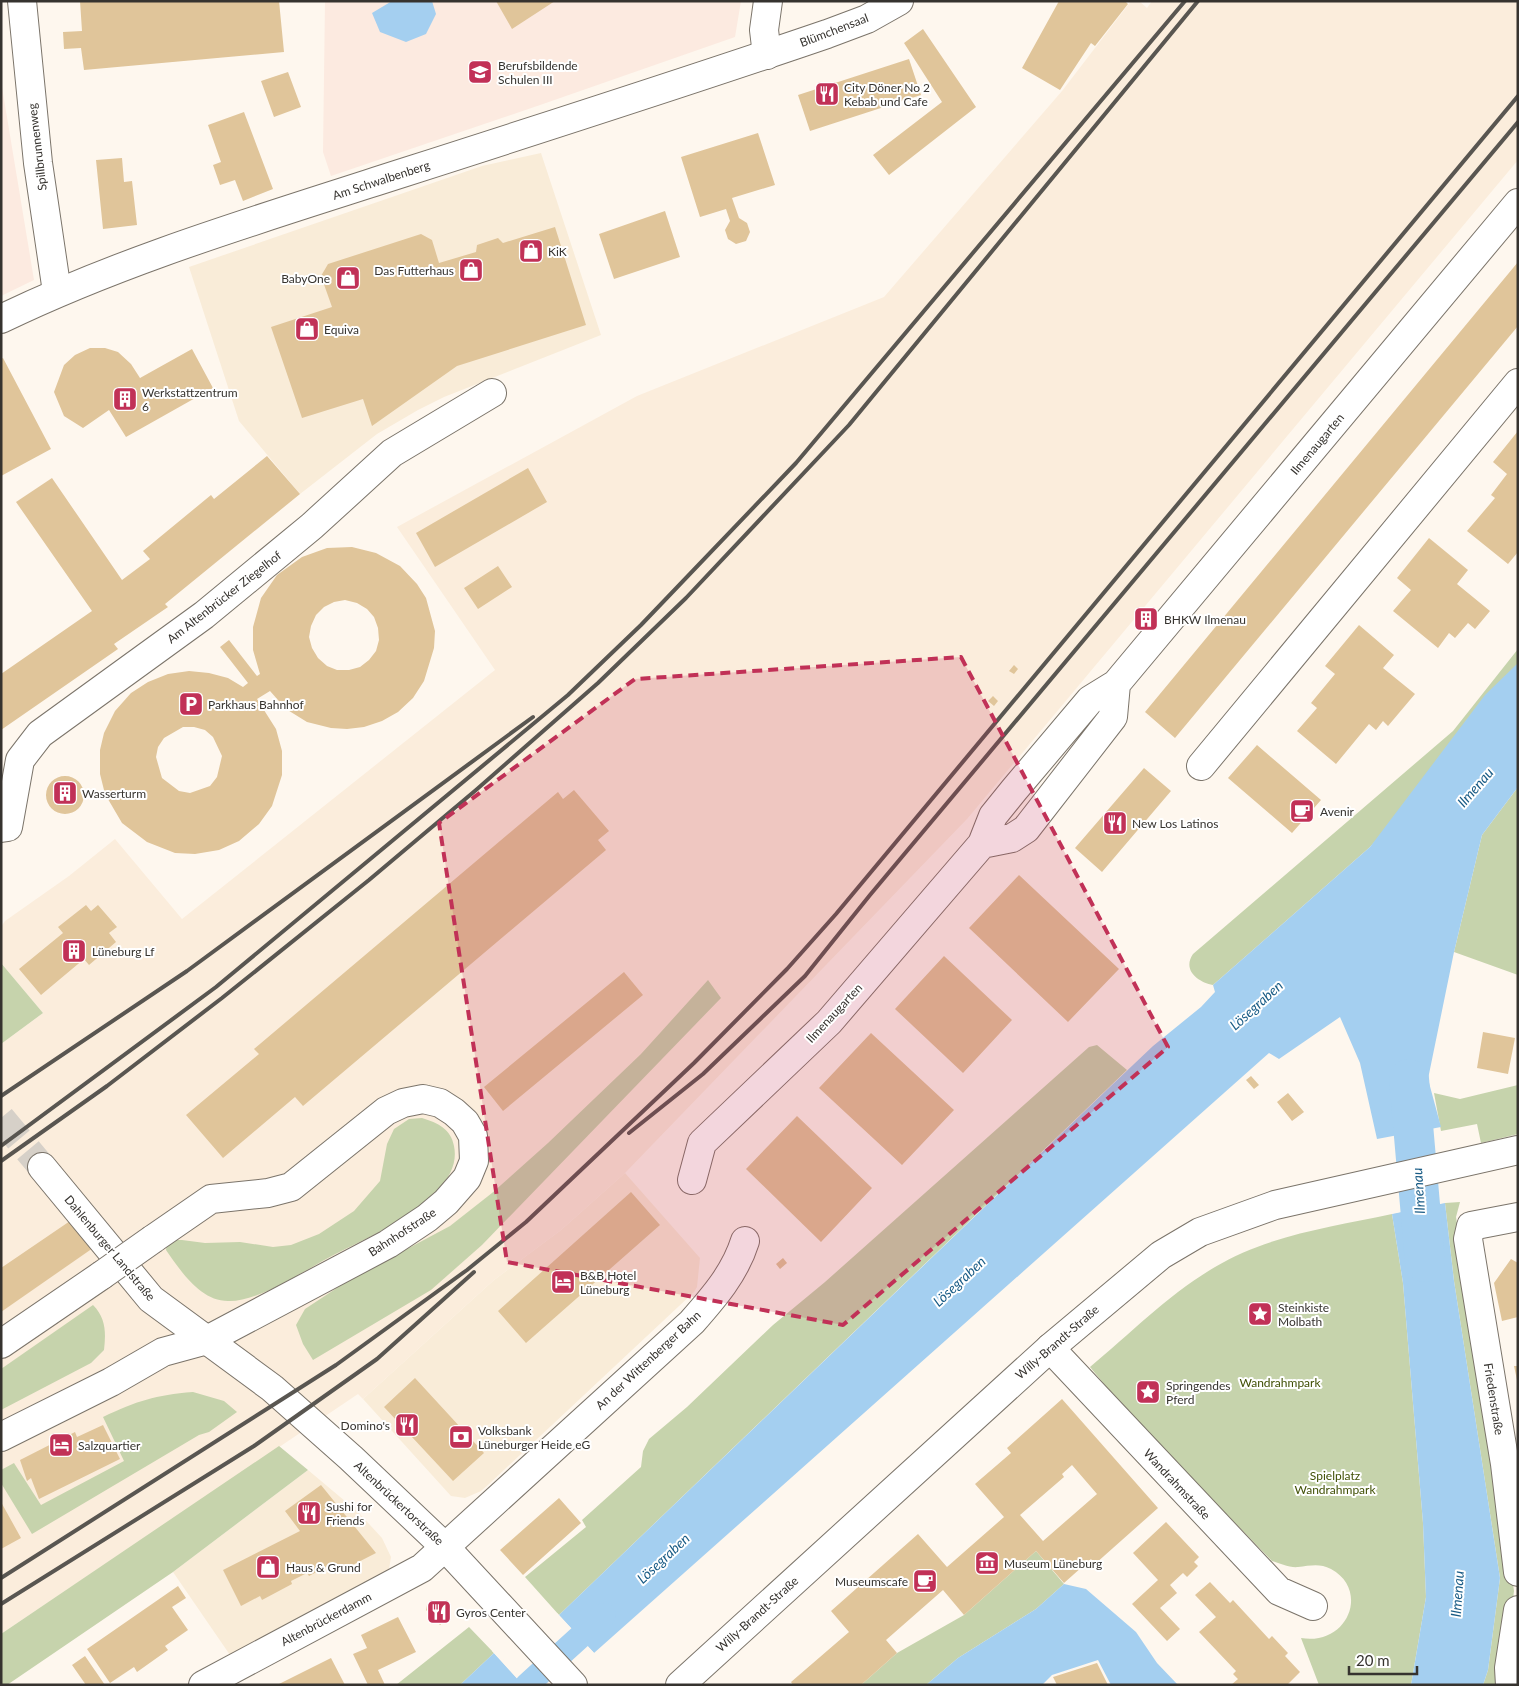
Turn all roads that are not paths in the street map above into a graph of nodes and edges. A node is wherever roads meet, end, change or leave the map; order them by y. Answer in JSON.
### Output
{"nodes":[{"id":1,"x":22,"y":1,"type":"edge"},
{"id":2,"x":768,"y":1,"type":"edge"},
{"id":3,"x":899,"y":1,"type":"edge"},
{"id":4,"x":767,"y":54,"type":"junction"},
{"id":5,"x":1518,"y":204,"type":"edge"},
{"id":6,"x":57,"y":292,"type":"junction"},
{"id":7,"x":1,"y":319,"type":"edge"},
{"id":8,"x":1518,"y":383,"type":"edge"},
{"id":9,"x":492,"y":393,"type":"dead end"},
{"id":10,"x":1201,"y":766,"type":"dead end"},
{"id":11,"x":1,"y":828,"type":"edge"},
{"id":12,"x":1518,"y":1150,"type":"edge"},
{"id":13,"x":42,"y":1167,"type":"tunnel mouth"},
{"id":14,"x":692,"y":1180,"type":"dead end"},
{"id":15,"x":1518,"y":1217,"type":"edge"},
{"id":16,"x":745,"y":1241,"type":"dead end"},
{"id":17,"x":207,"y":1340,"type":"junction"},
{"id":18,"x":1,"y":1344,"type":"edge"},
{"id":19,"x":1050,"y":1348,"type":"junction"},
{"id":20,"x":1,"y":1437,"type":"edge"},
{"id":21,"x":445,"y":1547,"type":"junction"},
{"id":22,"x":1518,"y":1572,"type":"edge"},
{"id":23,"x":1313,"y":1606,"type":"dead end"},
{"id":24,"x":1518,"y":1610,"type":"edge"},
{"id":25,"x":203,"y":1685,"type":"edge"},
{"id":26,"x":573,"y":1685,"type":"edge"},
{"id":27,"x":680,"y":1685,"type":"edge"},
{"id":28,"x":1510,"y":1685,"type":"edge"}],
"edges":[{"from":1,"to":6,"type":"street","name":"Spillbrunnenweg"},
{"from":2,"to":4,"type":"street"},
{"from":3,"to":4,"type":"street","name":"Blümchensaal"},
{"from":4,"to":6,"type":"street","name":"Am Schwalbenberg"},
{"from":5,"to":14,"type":"street","name":"Ilmenaugarten"},
{"from":6,"to":7,"type":"street","name":"Am Schwalbenberg"},
{"from":8,"to":10,"type":"street"},
{"from":9,"to":11,"type":"street","name":"Am Altenbrücker Ziegelhof"},
{"from":12,"to":19,"type":"street","name":"Willy-Brandt-Straße"},
{"from":13,"to":17,"type":"street","name":"Dahlenburger Landstraße"},
{"from":15,"to":22,"type":"street","name":"Friedenstraße"},
{"from":16,"to":21,"type":"street","name":"An der Wittenberger Bahn"},
{"from":17,"to":18,"type":"street","name":"Bahnhofstraße","bridge":true},
{"from":17,"to":20,"type":"street","name":"Bahnhofstraße"},
{"from":17,"to":21,"type":"street","name":"Altenbrückertorstraße"},
{"from":19,"to":23,"type":"street","name":"Wandrahmstraße"},
{"from":19,"to":27,"type":"street","name":"Willy-Brandt-Straße"},
{"from":21,"to":25,"type":"street","name":"Altenbrückerdamm"},
{"from":21,"to":26,"type":"street","name":"Altenbrückertorstraße"},
{"from":24,"to":28,"type":"street"}]}
